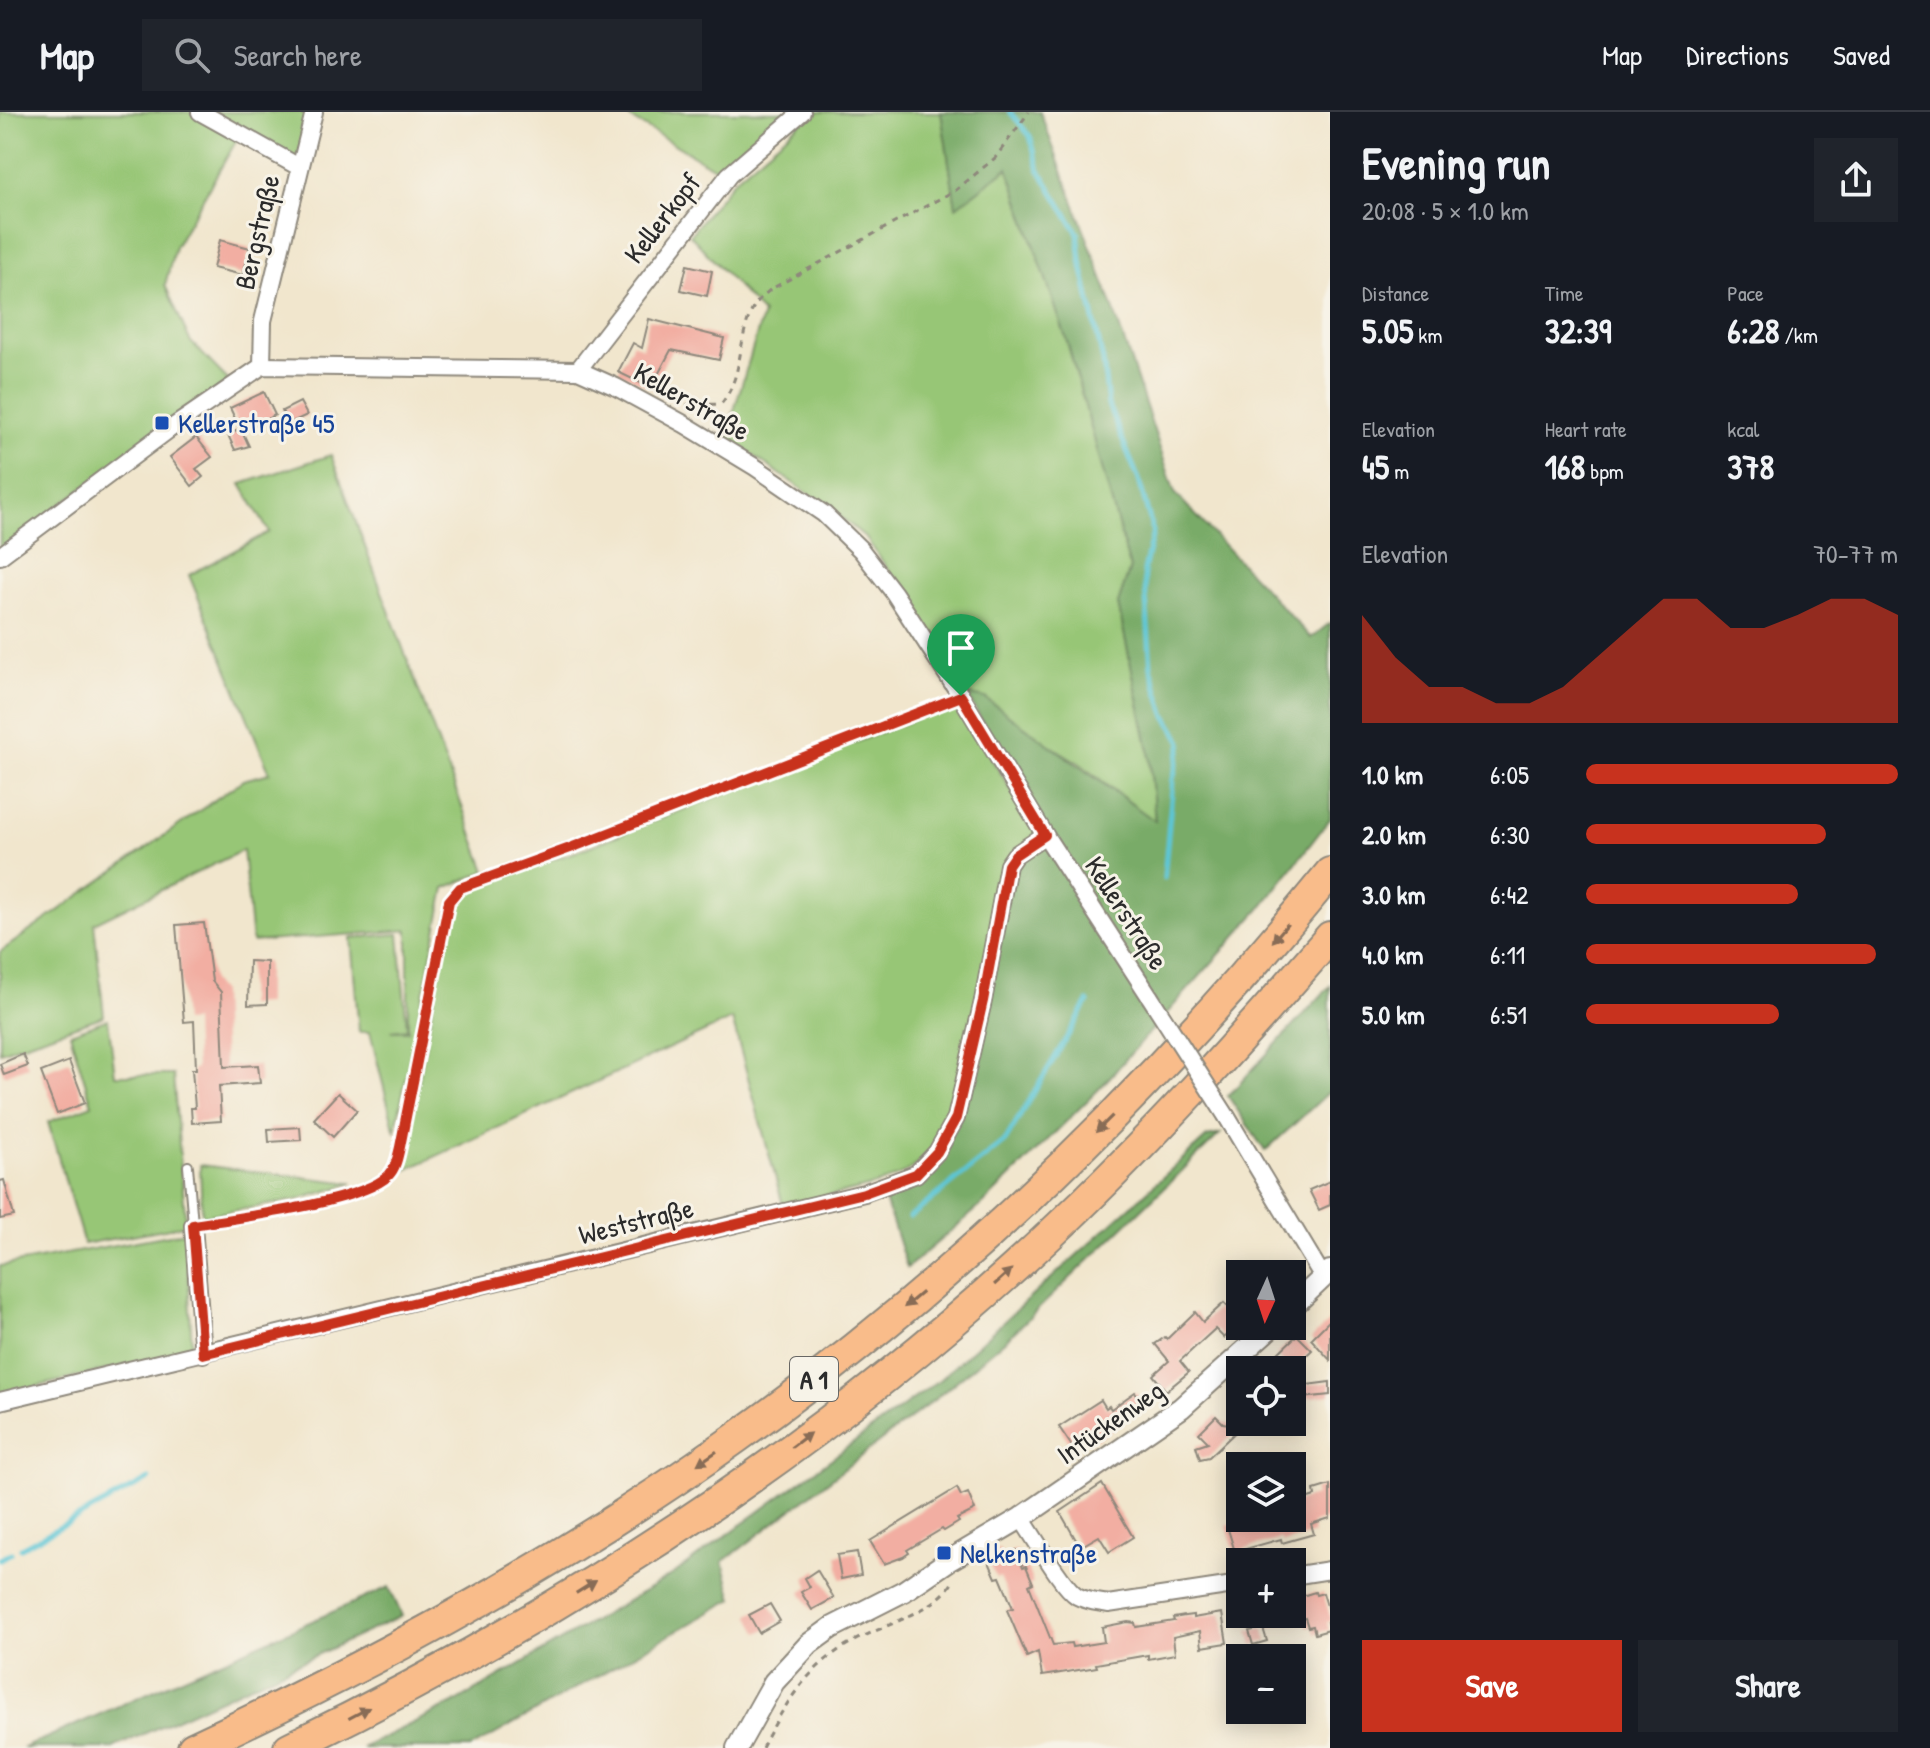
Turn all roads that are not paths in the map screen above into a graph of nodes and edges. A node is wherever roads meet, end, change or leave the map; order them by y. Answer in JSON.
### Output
{"nodes":[{"id":1,"x":200,"y":112,"type":"edge"},
{"id":2,"x":314,"y":112,"type":"edge"},
{"id":3,"x":802,"y":112,"type":"edge"},
{"id":4,"x":299,"y":167,"type":"junction"},
{"id":5,"x":262,"y":366,"type":"junction"},
{"id":6,"x":578,"y":370,"type":"junction"},
{"id":7,"x":0,"y":556,"type":"edge"},
{"id":8,"x":1045,"y":835,"type":"junction"},
{"id":9,"x":1330,"y":873,"type":"edge"},
{"id":10,"x":1330,"y":937,"type":"edge"},
{"id":11,"x":188,"y":1166,"type":"dead end"},
{"id":12,"x":193,"y":1225,"type":"joint"},
{"id":13,"x":1327,"y":1274,"type":"edge"},
{"id":14,"x":1306,"y":1294,"type":"edge"},
{"id":15,"x":1256,"y":1340,"type":"edge"},
{"id":16,"x":203,"y":1354,"type":"junction"},
{"id":17,"x":0,"y":1401,"type":"edge"},
{"id":18,"x":1021,"y":1518,"type":"junction"},
{"id":19,"x":1330,"y":1570,"type":"edge"},
{"id":20,"x":1306,"y":1574,"type":"edge"},
{"id":21,"x":1226,"y":1586,"type":"edge"},
{"id":22,"x":193,"y":1748,"type":"edge"},
{"id":23,"x":289,"y":1748,"type":"edge"},
{"id":24,"x":737,"y":1748,"type":"edge"}],
"edges":[{"from":1,"to":4,"type":"street"},
{"from":2,"to":4,"type":"street","name":"Bergstraße"},
{"from":3,"to":6,"type":"street","name":"Kellerkopf"},
{"from":4,"to":5,"type":"street","name":"Bergstraße"},
{"from":5,"to":6,"type":"street","name":"Kellerstraße"},
{"from":5,"to":7,"type":"street"},
{"from":6,"to":8,"type":"street","name":"Kellerstraße"},
{"from":8,"to":13,"type":"street","name":"Kellerstraße","bridge":true},
{"from":8,"to":16,"type":"street","name":"Weststraße"},
{"from":9,"to":22,"type":"highway","number":"A 1","one_way":true},
{"from":23,"to":10,"type":"highway","number":"A 1","one_way":true},
{"from":11,"to":12,"type":"lane"},
{"from":12,"to":16,"type":"street"},
{"from":13,"to":14,"type":"street"},
{"from":15,"to":18,"type":"street","name":"Intückenweg"},
{"from":16,"to":17,"type":"street","name":"Weststraße"},
{"from":18,"to":21,"type":"street"},
{"from":18,"to":24,"type":"street","name":"Intückenweg"},
{"from":19,"to":20,"type":"street"}]}
